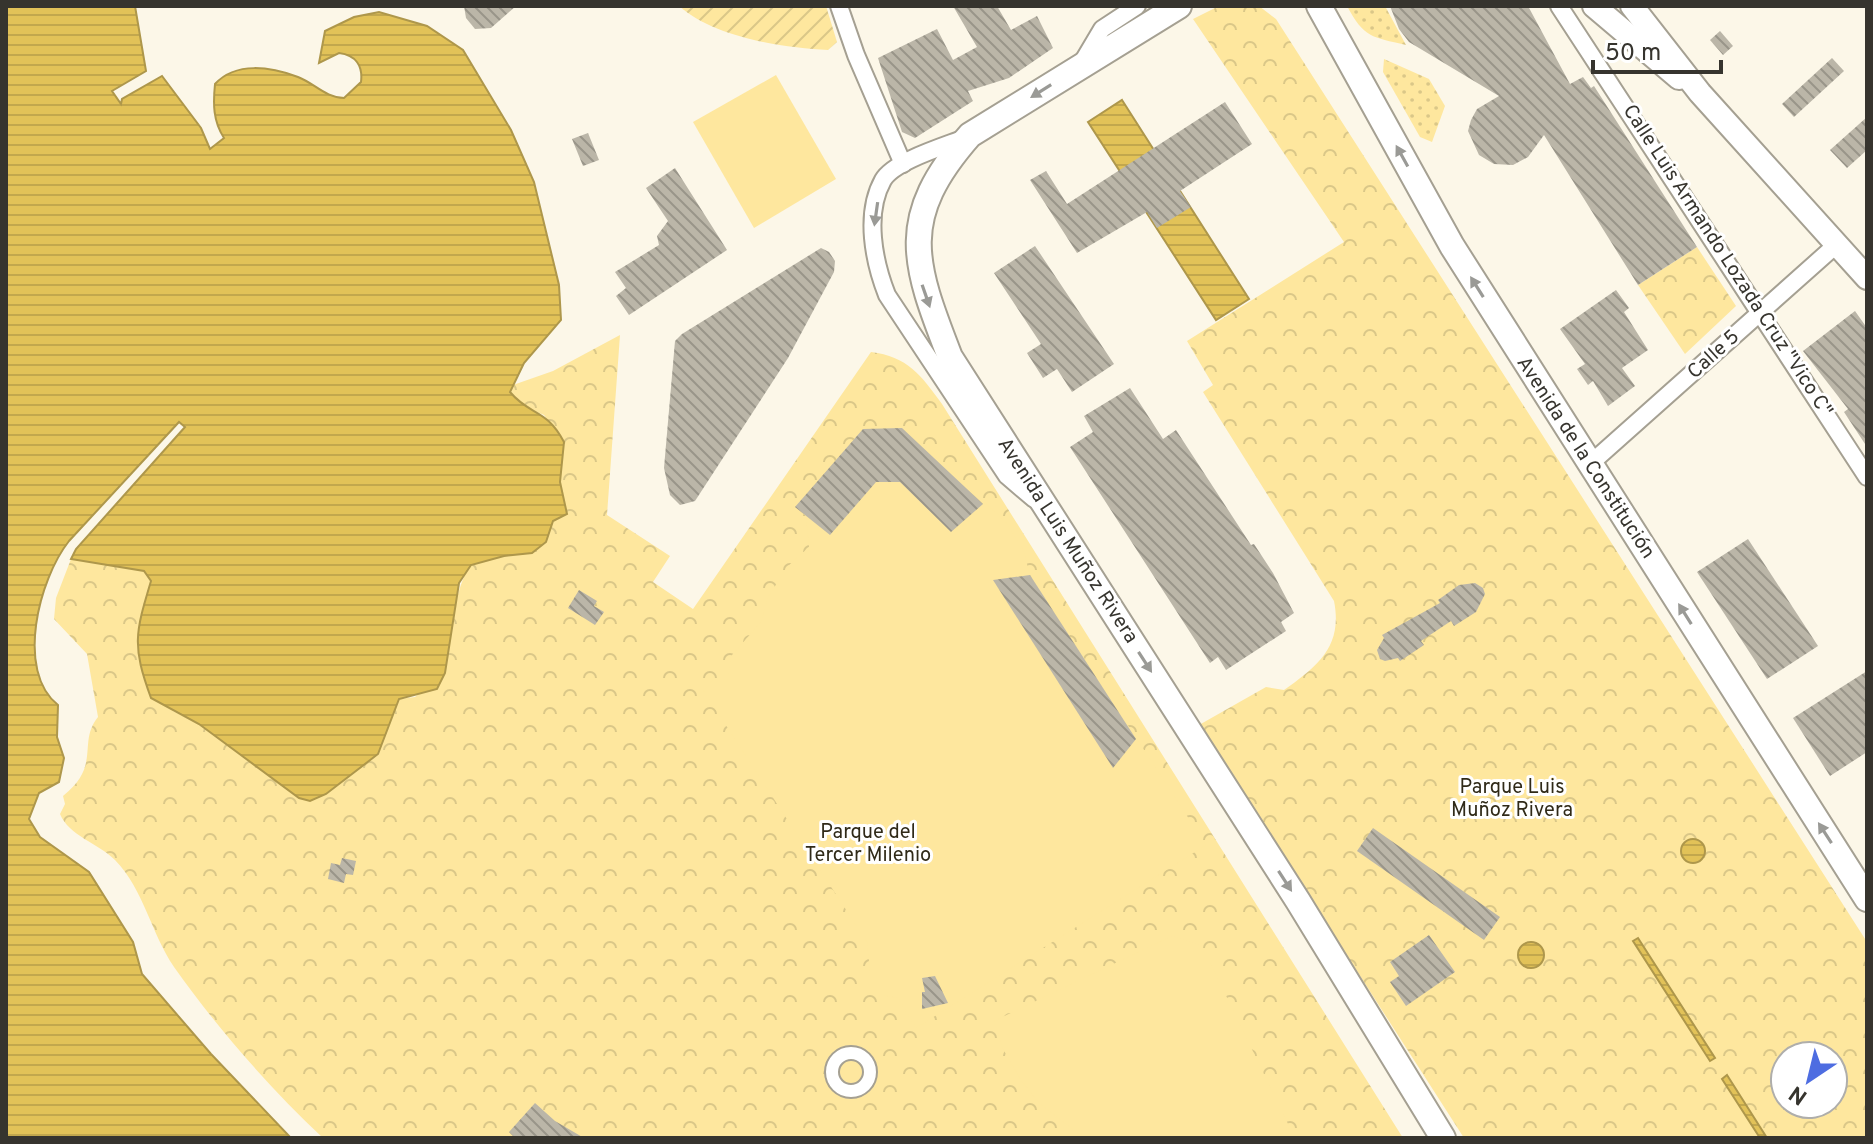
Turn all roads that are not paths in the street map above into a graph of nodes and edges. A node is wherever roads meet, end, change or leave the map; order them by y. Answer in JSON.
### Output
{"nodes":[{"id":1,"x":839,"y":6,"type":"edge"},
{"id":2,"x":1137,"y":6,"type":"edge"},
{"id":3,"x":1179,"y":6,"type":"edge"},
{"id":4,"x":1319,"y":6,"type":"edge"},
{"id":5,"x":1559,"y":6,"type":"edge"},
{"id":6,"x":1594,"y":6,"type":"edge"},
{"id":7,"x":1632,"y":6,"type":"edge"},
{"id":8,"x":1080,"y":66,"type":"junction"},
{"id":9,"x":1700,"y":93,"type":"junction"},
{"id":10,"x":970,"y":135,"type":"junction"},
{"id":11,"x":903,"y":164,"type":"junction"},
{"id":12,"x":1836,"y":245,"type":"junction"},
{"id":13,"x":1867,"y":278,"type":"edge"},
{"id":14,"x":1760,"y":313,"type":"junction"},
{"id":15,"x":1590,"y":464,"type":"junction"},
{"id":16,"x":1867,"y":477,"type":"edge"},
{"id":17,"x":1047,"y":510,"type":"junction"},
{"id":18,"x":1867,"y":899,"type":"edge"},
{"id":19,"x":1443,"y":1138,"type":"edge"}],
"edges":[{"from":1,"to":11,"type":"street"},
{"from":2,"to":8,"type":"street"},
{"from":3,"to":8,"type":"main road","name":"Avenida Luis Muñoz Rivera"},
{"from":15,"to":4,"type":"main road","name":"Avenida de la Constitución","one_way":true},
{"from":5,"to":14,"type":"street","name":"Calle Luis Armando Lozada Cruz \"Vico C\""},
{"from":6,"to":9,"type":"main road"},
{"from":7,"to":9,"type":"main road"},
{"from":8,"to":10,"type":"main road","name":"Avenida Luis Muñoz Rivera","one_way":true},
{"from":9,"to":12,"type":"main road"},
{"from":10,"to":11,"type":"street"},
{"from":10,"to":17,"type":"main road","name":"Avenida Luis Muñoz Rivera","one_way":true},
{"from":11,"to":17,"type":"street","one_way":true},
{"from":12,"to":13,"type":"main road"},
{"from":12,"to":14,"type":"street","name":"Calle 5"},
{"from":14,"to":15,"type":"street","name":"Calle 5"},
{"from":14,"to":16,"type":"street","name":"Calle Luis Armando Lozada Cruz \"Vico C\""},
{"from":18,"to":15,"type":"main road","name":"Avenida de la Constitución","one_way":true},
{"from":17,"to":19,"type":"main road","name":"Avenida Luis Muñoz Rivera","one_way":true}]}
